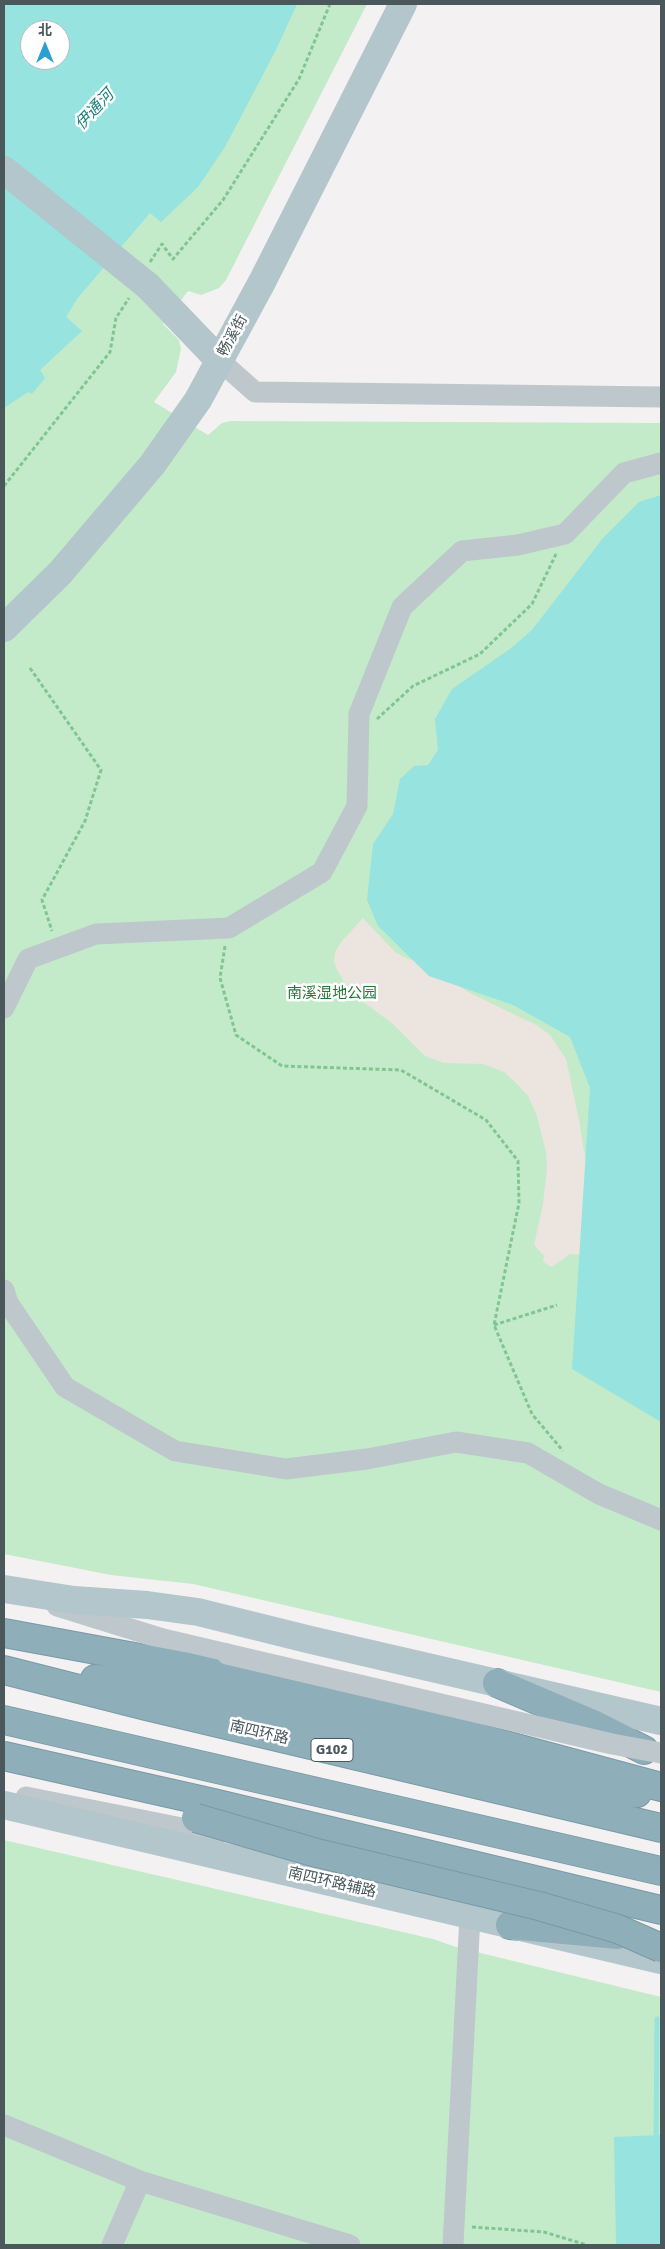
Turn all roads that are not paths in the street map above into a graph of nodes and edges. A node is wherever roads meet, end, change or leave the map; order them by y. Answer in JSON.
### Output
{"nodes":[{"id":1,"x":384,"y":4,"type":"edge"},
{"id":2,"x":403,"y":4,"type":"edge"},
{"id":3,"x":4,"y":170,"type":"edge"},
{"id":4,"x":214,"y":354,"type":"junction"},
{"id":5,"x":661,"y":397,"type":"edge"},
{"id":6,"x":661,"y":463,"type":"edge"},
{"id":7,"x":4,"y":605,"type":"edge"},
{"id":8,"x":4,"y":628,"type":"edge"},
{"id":9,"x":4,"y":1008,"type":"edge"},
{"id":10,"x":4,"y":1290,"type":"edge"},
{"id":11,"x":661,"y":1520,"type":"edge"},
{"id":12,"x":5,"y":1590,"type":"edge"},
{"id":13,"x":7,"y":1634,"type":"edge"},
{"id":14,"x":106,"y":1652,"type":"junction"},
{"id":15,"x":4,"y":1670,"type":"edge"},
{"id":16,"x":497,"y":1683,"type":"junction"},
{"id":17,"x":208,"y":1699,"type":"junction"},
{"id":18,"x":4,"y":1720,"type":"edge"},
{"id":19,"x":661,"y":1721,"type":"edge"},
{"id":20,"x":661,"y":1752,"type":"edge"},
{"id":21,"x":4,"y":1757,"type":"edge"},
{"id":22,"x":661,"y":1758,"type":"edge"},
{"id":23,"x":661,"y":1786,"type":"edge"},
{"id":24,"x":4,"y":1793,"type":"edge"},
{"id":25,"x":661,"y":1793,"type":"edge"},
{"id":26,"x":4,"y":1805,"type":"edge"},
{"id":27,"x":195,"y":1824,"type":"junction"},
{"id":28,"x":661,"y":1828,"type":"edge"},
{"id":29,"x":661,"y":1871,"type":"edge"},
{"id":30,"x":661,"y":1910,"type":"edge"},
{"id":31,"x":470,"y":1916,"type":"junction"},
{"id":32,"x":510,"y":1926,"type":"junction"},
{"id":33,"x":661,"y":1935,"type":"edge"},
{"id":34,"x":661,"y":1948,"type":"edge"},
{"id":35,"x":661,"y":1960,"type":"edge"},
{"id":36,"x":4,"y":2126,"type":"edge"},
{"id":37,"x":140,"y":2181,"type":"junction"},
{"id":38,"x":454,"y":2236,"type":"edge"},
{"id":39,"x":112,"y":2245,"type":"edge"},
{"id":40,"x":350,"y":2245,"type":"edge"}],
"edges":[{"from":1,"to":4,"type":"main road","name":"畅溪街"},
{"from":2,"to":4,"type":"main road","name":"畅溪街"},
{"from":3,"to":4,"type":"main road","bridge":true},
{"from":4,"to":5,"type":"street"},
{"from":4,"to":7,"type":"main road","name":"畅溪街"},
{"from":4,"to":8,"type":"main road","name":"畅溪街"},
{"from":6,"to":9,"type":"street"},
{"from":10,"to":11,"type":"street"},
{"from":12,"to":16,"type":"main road"},
{"from":12,"to":20,"type":"street","bridge":true},
{"from":13,"to":14,"type":"highway"},
{"from":14,"to":17,"type":"highway"},
{"from":14,"to":23,"type":"highway"},
{"from":15,"to":17,"type":"highway"},
{"from":15,"to":28,"type":"highway","name":"南四环路","number":"G102"},
{"from":16,"to":19,"type":"main road"},
{"from":16,"to":22,"type":"highway"},
{"from":17,"to":25,"type":"highway"},
{"from":18,"to":29,"type":"highway"},
{"from":21,"to":27,"type":"highway"},
{"from":21,"to":30,"type":"highway"},
{"from":24,"to":27,"type":"street"},
{"from":26,"to":31,"type":"main road","name":"南四环路辅路"},
{"from":27,"to":34,"type":"highway","bridge":true},
{"from":31,"to":32,"type":"main road","name":"南四环路辅路"},
{"from":31,"to":38,"type":"street"},
{"from":32,"to":33,"type":"highway"},
{"from":32,"to":35,"type":"main road","name":"南四环路辅路"},
{"from":36,"to":37,"type":"street"},
{"from":37,"to":39,"type":"street"},
{"from":37,"to":40,"type":"street"}]}
